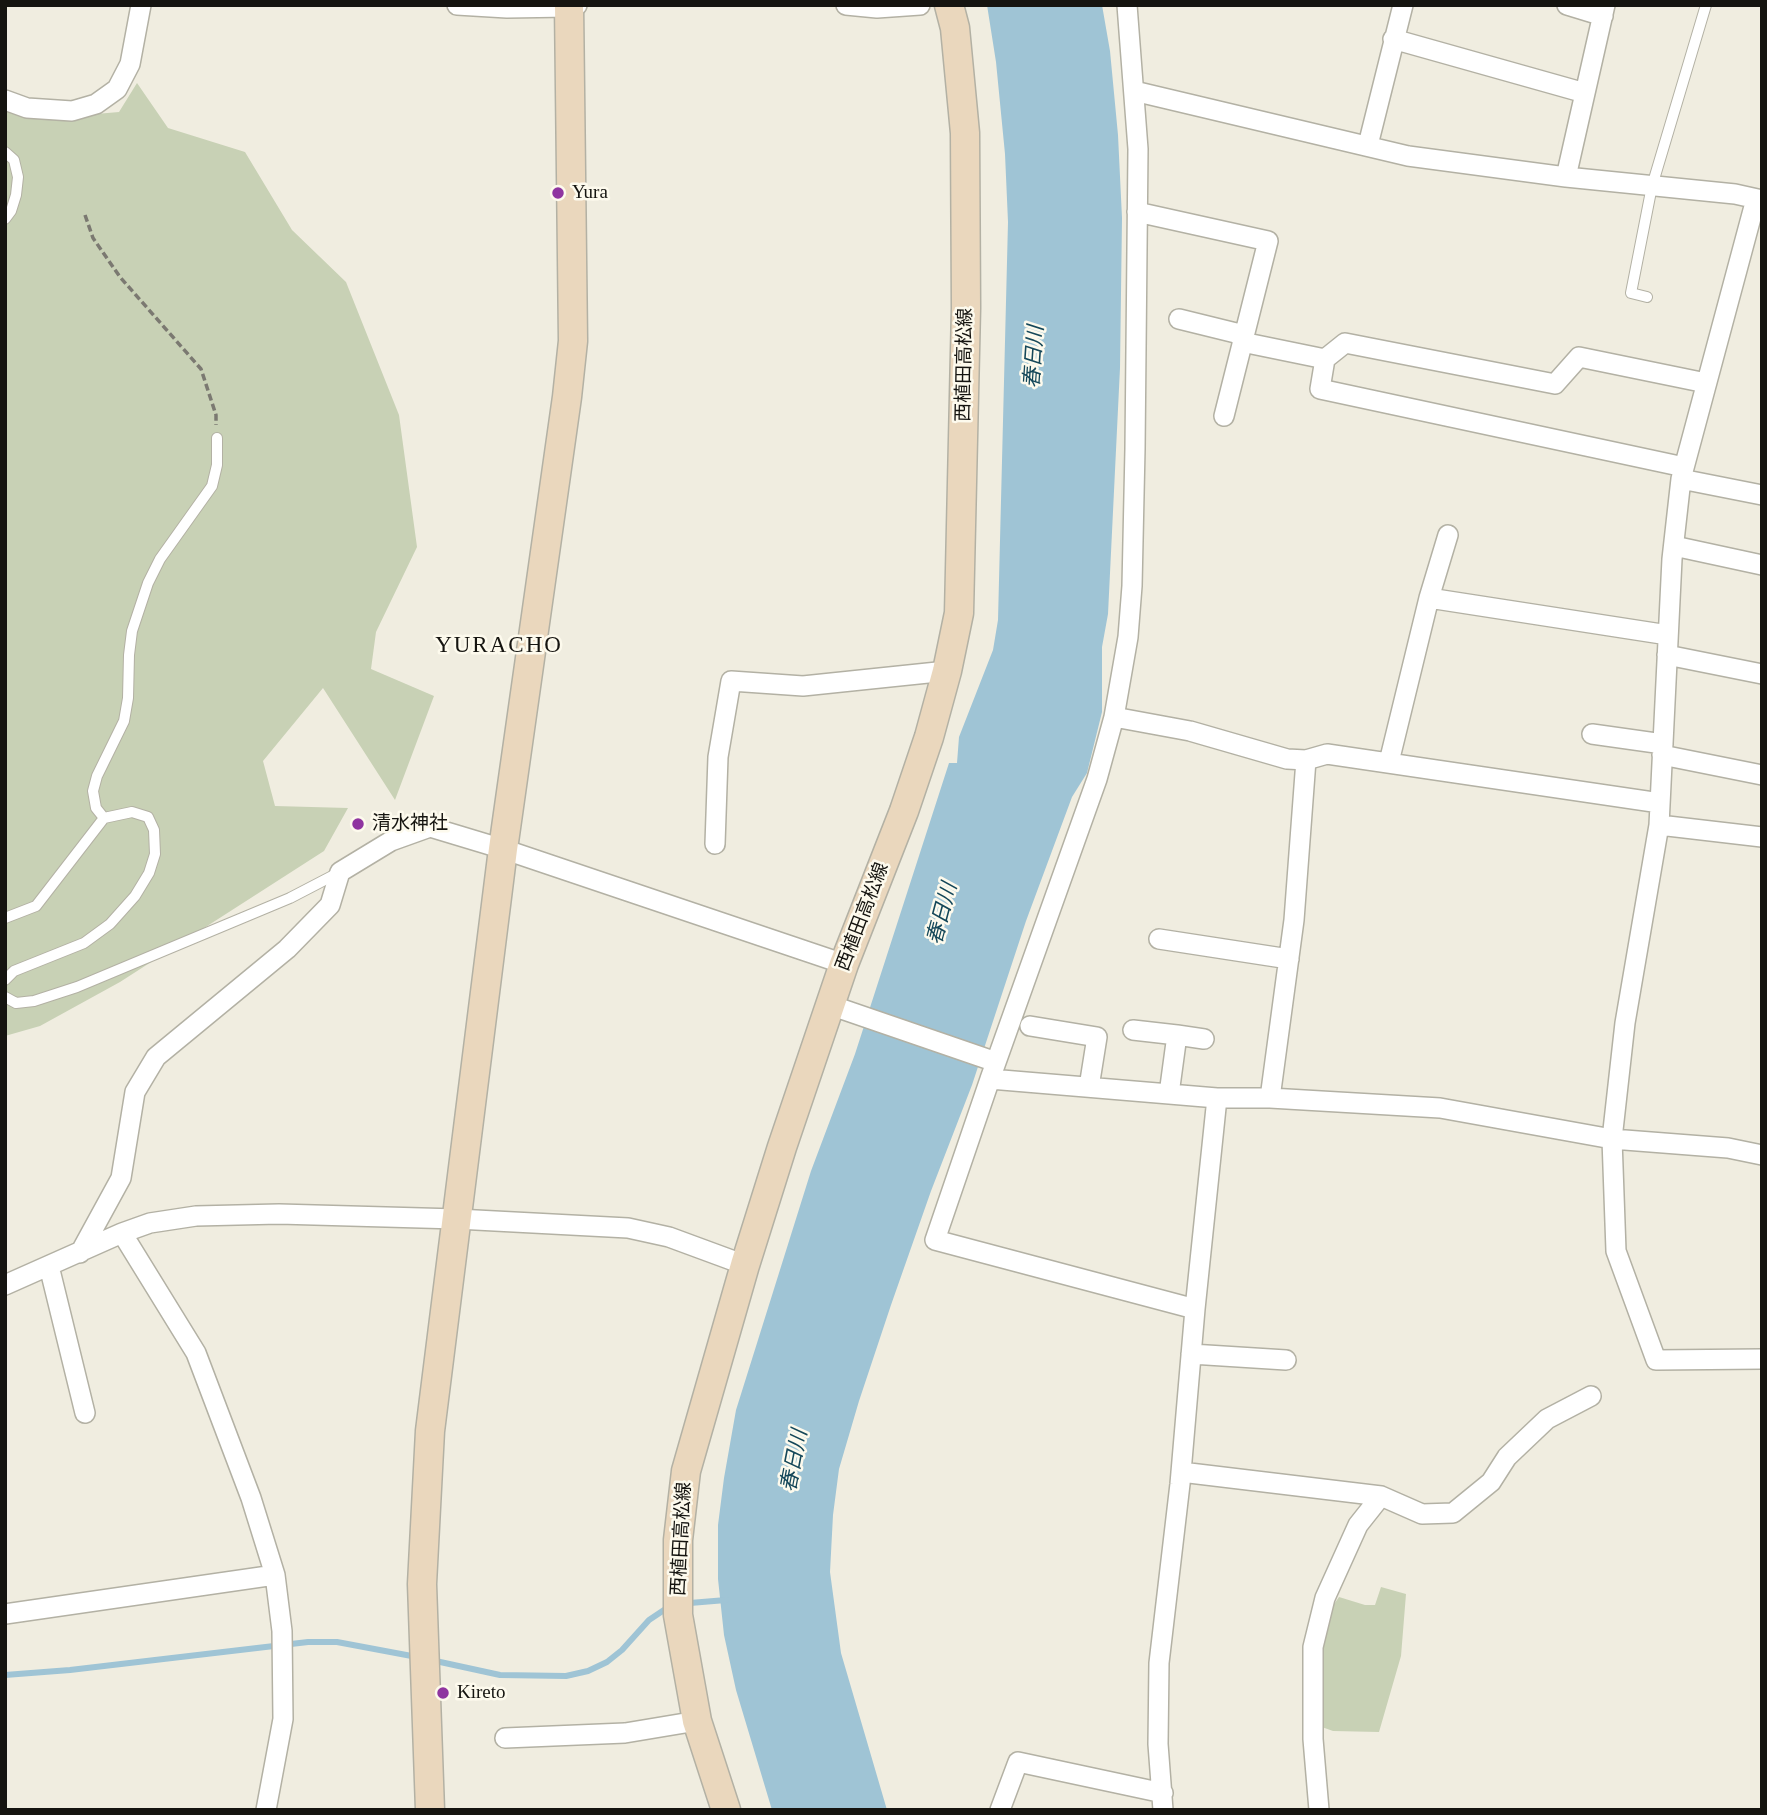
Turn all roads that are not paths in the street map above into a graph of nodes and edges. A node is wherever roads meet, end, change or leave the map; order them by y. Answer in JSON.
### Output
{"nodes":[{"id":1,"x":141,"y":5,"type":"edge"},
{"id":2,"x":457,"y":5,"type":"edge"},
{"id":3,"x":846,"y":5,"type":"edge"},
{"id":4,"x":1127,"y":5,"type":"edge"},
{"id":5,"x":1403,"y":5,"type":"edge"},
{"id":6,"x":1567,"y":5,"type":"edge"},
{"id":7,"x":1706,"y":5,"type":"edge"},
{"id":8,"x":572,"y":6,"type":"edge"},
{"id":9,"x":940,"y":6,"type":"edge"},
{"id":10,"x":1604,"y":10,"type":"edge"},
{"id":11,"x":1393,"y":39,"type":"junction"},
{"id":12,"x":1134,"y":91,"type":"junction"},
{"id":13,"x":1586,"y":93,"type":"junction"},
{"id":14,"x":5,"y":100,"type":"edge"},
{"id":15,"x":1368,"y":145,"type":"junction"},
{"id":16,"x":5,"y":152,"type":"edge"},
{"id":17,"x":1566,"y":177,"type":"junction"},
{"id":18,"x":1651,"y":186,"type":"junction"},
{"id":19,"x":1759,"y":199,"type":"edge"},
{"id":20,"x":1137,"y":212,"type":"junction"},
{"id":21,"x":5,"y":219,"type":"edge"},
{"id":22,"x":1647,"y":297,"type":"dead end"},
{"id":23,"x":1180,"y":318,"type":"dead end"},
{"id":24,"x":1243,"y":338,"type":"junction"},
{"id":25,"x":1325,"y":359,"type":"junction"},
{"id":26,"x":1706,"y":383,"type":"junction"},
{"id":27,"x":1224,"y":416,"type":"dead end"},
{"id":28,"x":217,"y":438,"type":"road end"},
{"id":29,"x":1683,"y":473,"type":"junction"},
{"id":30,"x":1762,"y":495,"type":"edge"},
{"id":31,"x":1448,"y":535,"type":"dead end"},
{"id":32,"x":1674,"y":546,"type":"junction"},
{"id":33,"x":1762,"y":565,"type":"edge"},
{"id":34,"x":1429,"y":598,"type":"junction"},
{"id":35,"x":1668,"y":635,"type":"junction"},
{"id":36,"x":1667,"y":655,"type":"junction"},
{"id":37,"x":947,"y":671,"type":"junction"},
{"id":38,"x":1762,"y":674,"type":"edge"},
{"id":39,"x":1114,"y":717,"type":"junction"},
{"id":40,"x":1592,"y":734,"type":"dead end"},
{"id":41,"x":1663,"y":750,"type":"junction"},
{"id":42,"x":1306,"y":760,"type":"junction"},
{"id":43,"x":1389,"y":762,"type":"junction"},
{"id":44,"x":1761,"y":772,"type":"edge"},
{"id":45,"x":1660,"y":803,"type":"junction"},
{"id":46,"x":104,"y":818,"type":"junction"},
{"id":47,"x":1659,"y":825,"type":"junction"},
{"id":48,"x":1762,"y":837,"type":"edge"},
{"id":49,"x":715,"y":844,"type":"dead end"},
{"id":50,"x":503,"y":849,"type":"junction"},
{"id":51,"x":340,"y":872,"type":"junction"},
{"id":52,"x":5,"y":918,"type":"edge"},
{"id":53,"x":1158,"y":939,"type":"dead end"},
{"id":54,"x":1289,"y":959,"type":"junction"},
{"id":55,"x":844,"y":964,"type":"junction"},
{"id":56,"x":5,"y":980,"type":"edge"},
{"id":57,"x":5,"y":997,"type":"edge"},
{"id":58,"x":830,"y":1005,"type":"junction"},
{"id":59,"x":1030,"y":1026,"type":"dead end"},
{"id":60,"x":1133,"y":1030,"type":"dead end"},
{"id":61,"x":1177,"y":1035,"type":"junction"},
{"id":62,"x":1204,"y":1039,"type":"dead end"},
{"id":63,"x":993,"y":1070,"type":"junction"},
{"id":64,"x":1089,"y":1087,"type":"junction"},
{"id":65,"x":1169,"y":1094,"type":"junction"},
{"id":66,"x":1217,"y":1098,"type":"junction"},
{"id":67,"x":1269,"y":1098,"type":"junction"},
{"id":68,"x":1612,"y":1139,"type":"junction"},
{"id":69,"x":1762,"y":1155,"type":"edge"},
{"id":70,"x":457,"y":1219,"type":"junction"},
{"id":71,"x":122,"y":1233,"type":"junction"},
{"id":72,"x":80,"y":1253,"type":"junction"},
{"id":73,"x":745,"y":1265,"type":"junction"},
{"id":74,"x":49,"y":1266,"type":"junction"},
{"id":75,"x":5,"y":1285,"type":"edge"},
{"id":76,"x":1195,"y":1309,"type":"junction"},
{"id":77,"x":1191,"y":1354,"type":"junction"},
{"id":78,"x":1762,"y":1359,"type":"edge"},
{"id":79,"x":1286,"y":1360,"type":"dead end"},
{"id":80,"x":1591,"y":1396,"type":"dead end"},
{"id":81,"x":85,"y":1413,"type":"dead end"},
{"id":82,"x":1181,"y":1472,"type":"junction"},
{"id":83,"x":1381,"y":1496,"type":"junction"},
{"id":84,"x":275,"y":1575,"type":"junction"},
{"id":85,"x":5,"y":1614,"type":"edge"},
{"id":86,"x":697,"y":1721,"type":"junction"},
{"id":87,"x":506,"y":1738,"type":"dead end"},
{"id":88,"x":1163,"y":1801,"type":"edge"},
{"id":89,"x":265,"y":1810,"type":"edge"},
{"id":90,"x":430,"y":1810,"type":"edge"},
{"id":91,"x":726,"y":1810,"type":"edge"},
{"id":92,"x":1000,"y":1810,"type":"edge"},
{"id":93,"x":1319,"y":1810,"type":"edge"}],
"edges":[{"from":1,"to":14,"type":"street"},
{"from":2,"to":8,"type":"street"},
{"from":3,"to":9,"type":"street"},
{"from":4,"to":12,"type":"street"},
{"from":5,"to":11,"type":"street"},
{"from":6,"to":10,"type":"street"},
{"from":7,"to":18,"type":"lane"},
{"from":8,"to":50,"type":"main road"},
{"from":9,"to":37,"type":"main road","name":"西植田高松線"},
{"from":10,"to":13,"type":"street"},
{"from":11,"to":13,"type":"street"},
{"from":11,"to":15,"type":"street"},
{"from":12,"to":15,"type":"street"},
{"from":12,"to":20,"type":"street"},
{"from":13,"to":17,"type":"street"},
{"from":15,"to":17,"type":"street"},
{"from":16,"to":21,"type":"lane"},
{"from":17,"to":18,"type":"street"},
{"from":18,"to":19,"type":"street"},
{"from":18,"to":22,"type":"lane"},
{"from":19,"to":26,"type":"street"},
{"from":20,"to":24,"type":"street"},
{"from":20,"to":39,"type":"street"},
{"from":23,"to":24,"type":"street"},
{"from":24,"to":25,"type":"street"},
{"from":24,"to":27,"type":"street"},
{"from":25,"to":26,"type":"street"},
{"from":25,"to":29,"type":"street"},
{"from":26,"to":29,"type":"street"},
{"from":28,"to":46,"type":"lane"},
{"from":29,"to":30,"type":"street"},
{"from":29,"to":32,"type":"street"},
{"from":31,"to":34,"type":"street"},
{"from":32,"to":33,"type":"street"},
{"from":32,"to":35,"type":"street"},
{"from":34,"to":35,"type":"street"},
{"from":34,"to":43,"type":"street"},
{"from":35,"to":36,"type":"street"},
{"from":36,"to":38,"type":"street"},
{"from":36,"to":41,"type":"street"},
{"from":37,"to":49,"type":"street"},
{"from":37,"to":55,"type":"main road","name":"西植田高松線"},
{"from":39,"to":42,"type":"street"},
{"from":39,"to":63,"type":"street"},
{"from":40,"to":41,"type":"street"},
{"from":41,"to":44,"type":"street"},
{"from":41,"to":45,"type":"street"},
{"from":42,"to":43,"type":"street"},
{"from":42,"to":54,"type":"street"},
{"from":43,"to":45,"type":"street"},
{"from":45,"to":47,"type":"street"},
{"from":46,"to":52,"type":"lane"},
{"from":46,"to":56,"type":"lane"},
{"from":47,"to":48,"type":"street"},
{"from":47,"to":68,"type":"street"},
{"from":50,"to":51,"type":"street"},
{"from":50,"to":55,"type":"street"},
{"from":50,"to":70,"type":"main road"},
{"from":51,"to":57,"type":"lane"},
{"from":51,"to":72,"type":"street"},
{"from":53,"to":54,"type":"street"},
{"from":54,"to":67,"type":"street"},
{"from":55,"to":58,"type":"main road","name":"西植田高松線"},
{"from":58,"to":63,"type":"street"},
{"from":58,"to":73,"type":"main road","name":"西植田高松線"},
{"from":59,"to":64,"type":"street"},
{"from":60,"to":61,"type":"street"},
{"from":61,"to":62,"type":"street"},
{"from":61,"to":65,"type":"street"},
{"from":63,"to":64,"type":"street"},
{"from":63,"to":76,"type":"street"},
{"from":64,"to":65,"type":"street"},
{"from":65,"to":66,"type":"street"},
{"from":66,"to":67,"type":"street"},
{"from":66,"to":76,"type":"street"},
{"from":67,"to":68,"type":"street"},
{"from":68,"to":69,"type":"street"},
{"from":68,"to":78,"type":"street"},
{"from":70,"to":71,"type":"street"},
{"from":70,"to":73,"type":"street"},
{"from":70,"to":90,"type":"main road"},
{"from":71,"to":72,"type":"street"},
{"from":71,"to":84,"type":"street"},
{"from":72,"to":74,"type":"street"},
{"from":73,"to":86,"type":"main road","name":"西植田高松線"},
{"from":74,"to":75,"type":"street"},
{"from":74,"to":81,"type":"street"},
{"from":76,"to":77,"type":"street"},
{"from":77,"to":79,"type":"street"},
{"from":77,"to":82,"type":"street"},
{"from":80,"to":83,"type":"street"},
{"from":82,"to":83,"type":"street"},
{"from":82,"to":88,"type":"street"},
{"from":83,"to":93,"type":"street"},
{"from":84,"to":85,"type":"street"},
{"from":84,"to":89,"type":"street"},
{"from":86,"to":87,"type":"street"},
{"from":86,"to":91,"type":"main road","name":"西植田高松線"},
{"from":88,"to":92,"type":"street"}]}
